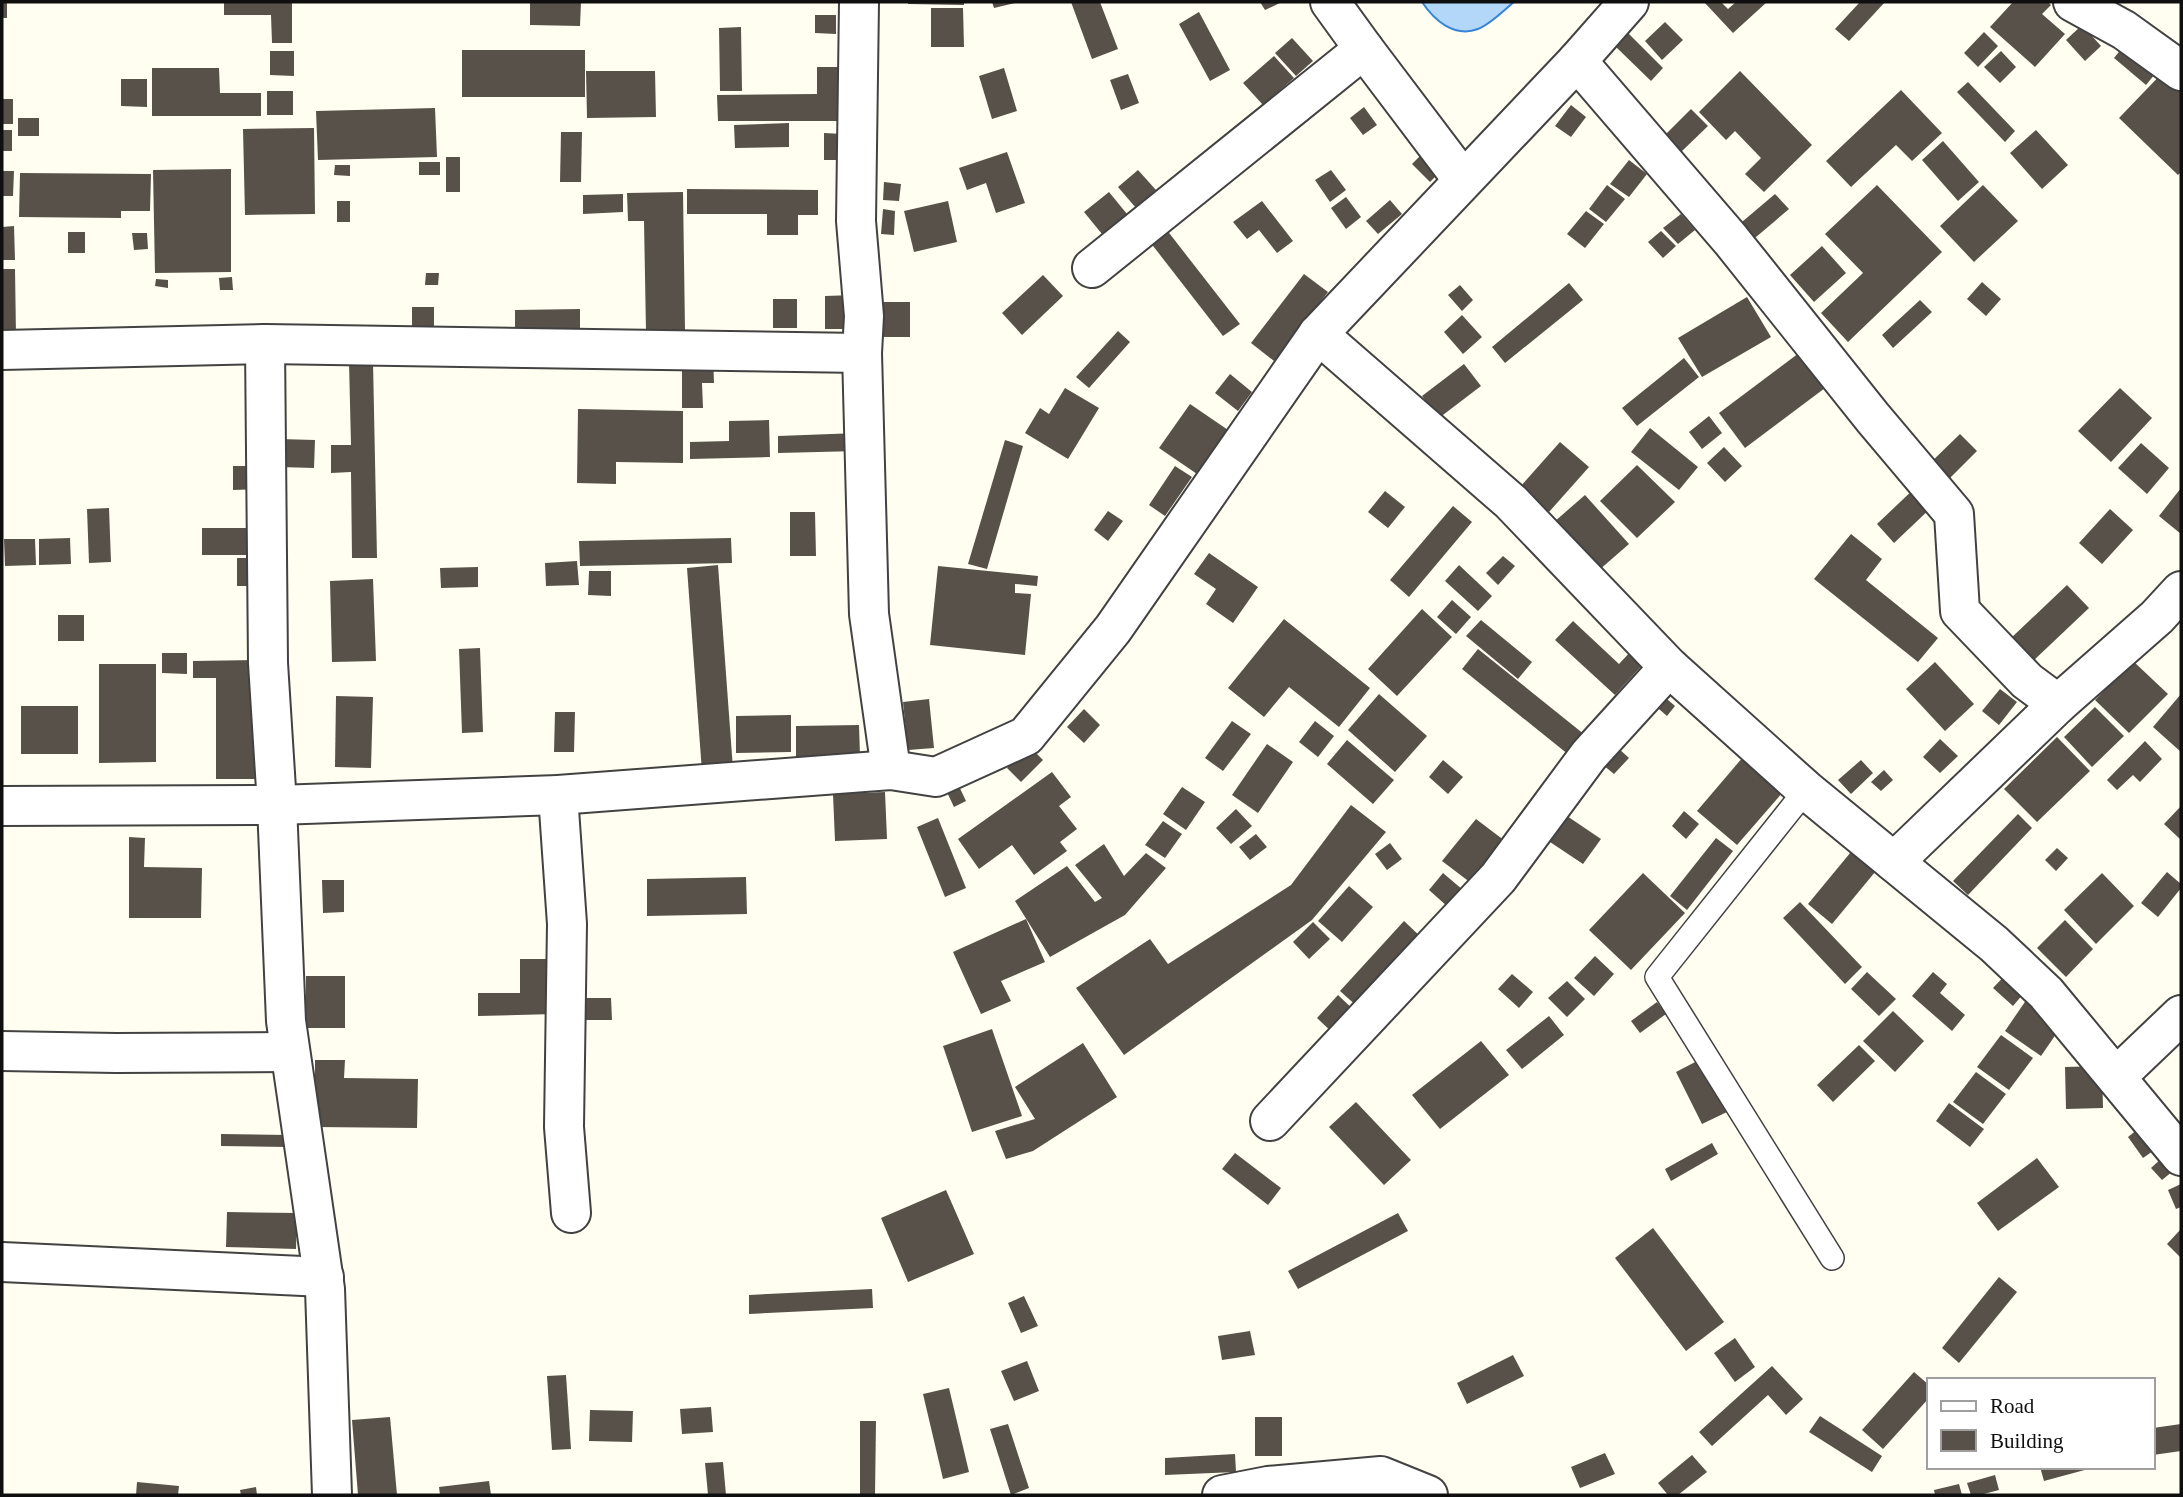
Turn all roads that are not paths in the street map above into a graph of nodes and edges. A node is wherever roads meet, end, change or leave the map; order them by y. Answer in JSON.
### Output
{"nodes":[{"id":1,"x":859,"y":2,"type":"edge"},
{"id":2,"x":1330,"y":2,"type":"edge"},
{"id":3,"x":1629,"y":2,"type":"edge"},
{"id":4,"x":2073,"y":2,"type":"edge"},
{"id":5,"x":2132,"y":16,"type":"edge"},
{"id":6,"x":1364,"y":49,"type":"junction"},
{"id":7,"x":1577,"y":61,"type":"junction"},
{"id":8,"x":2181,"y":71,"type":"edge"},
{"id":9,"x":1463,"y":180,"type":"junction"},
{"id":10,"x":1092,"y":268,"type":"dead end"},
{"id":11,"x":1318,"y":334,"type":"junction"},
{"id":12,"x":265,"y":344,"type":"junction"},
{"id":13,"x":2,"y":350,"type":"edge"},
{"id":14,"x":862,"y":353,"type":"junction"},
{"id":15,"x":2181,"y":591,"type":"edge"},
{"id":16,"x":1669,"y":667,"type":"junction"},
{"id":17,"x":2058,"y":704,"type":"junction"},
{"id":18,"x":891,"y":770,"type":"junction"},
{"id":19,"x":1806,"y":790,"type":"junction"},
{"id":20,"x":558,"y":795,"type":"junction"},
{"id":21,"x":277,"y":805,"type":"junction"},
{"id":22,"x":2,"y":806,"type":"edge"},
{"id":23,"x":1894,"y":862,"type":"junction"},
{"id":24,"x":2181,"y":1015,"type":"edge"},
{"id":25,"x":2,"y":1051,"type":"edge"},
{"id":26,"x":290,"y":1052,"type":"junction"},
{"id":27,"x":2116,"y":1077,"type":"junction"},
{"id":28,"x":1270,"y":1121,"type":"dead end"},
{"id":29,"x":2181,"y":1156,"type":"edge"},
{"id":30,"x":571,"y":1213,"type":"dead end"},
{"id":31,"x":1832,"y":1258,"type":"dead end"},
{"id":32,"x":2,"y":1262,"type":"edge"},
{"id":33,"x":324,"y":1278,"type":"junction"},
{"id":34,"x":332,"y":1495,"type":"edge"},
{"id":35,"x":1222,"y":1495,"type":"edge"},
{"id":36,"x":1428,"y":1495,"type":"edge"}],
"edges":[{"from":1,"to":14,"type":"street"},
{"from":2,"to":6,"type":"street"},
{"from":3,"to":7,"type":"street"},
{"from":4,"to":5,"type":"street"},
{"from":5,"to":8,"type":"street"},
{"from":6,"to":9,"type":"street"},
{"from":6,"to":10,"type":"street"},
{"from":7,"to":9,"type":"street"},
{"from":7,"to":17,"type":"street"},
{"from":9,"to":11,"type":"street"},
{"from":11,"to":16,"type":"street"},
{"from":11,"to":18,"type":"street"},
{"from":12,"to":13,"type":"street"},
{"from":12,"to":14,"type":"street"},
{"from":12,"to":21,"type":"street"},
{"from":14,"to":18,"type":"street"},
{"from":15,"to":17,"type":"street"},
{"from":16,"to":19,"type":"street"},
{"from":16,"to":28,"type":"street"},
{"from":17,"to":23,"type":"street"},
{"from":18,"to":20,"type":"street"},
{"from":19,"to":23,"type":"street"},
{"from":19,"to":31,"type":"lane"},
{"from":20,"to":21,"type":"street"},
{"from":20,"to":30,"type":"street"},
{"from":21,"to":22,"type":"street"},
{"from":21,"to":26,"type":"street"},
{"from":23,"to":27,"type":"street"},
{"from":24,"to":27,"type":"street"},
{"from":25,"to":26,"type":"street"},
{"from":26,"to":33,"type":"street"},
{"from":27,"to":29,"type":"street"},
{"from":32,"to":33,"type":"street"},
{"from":33,"to":34,"type":"street"},
{"from":35,"to":36,"type":"street"}]}
